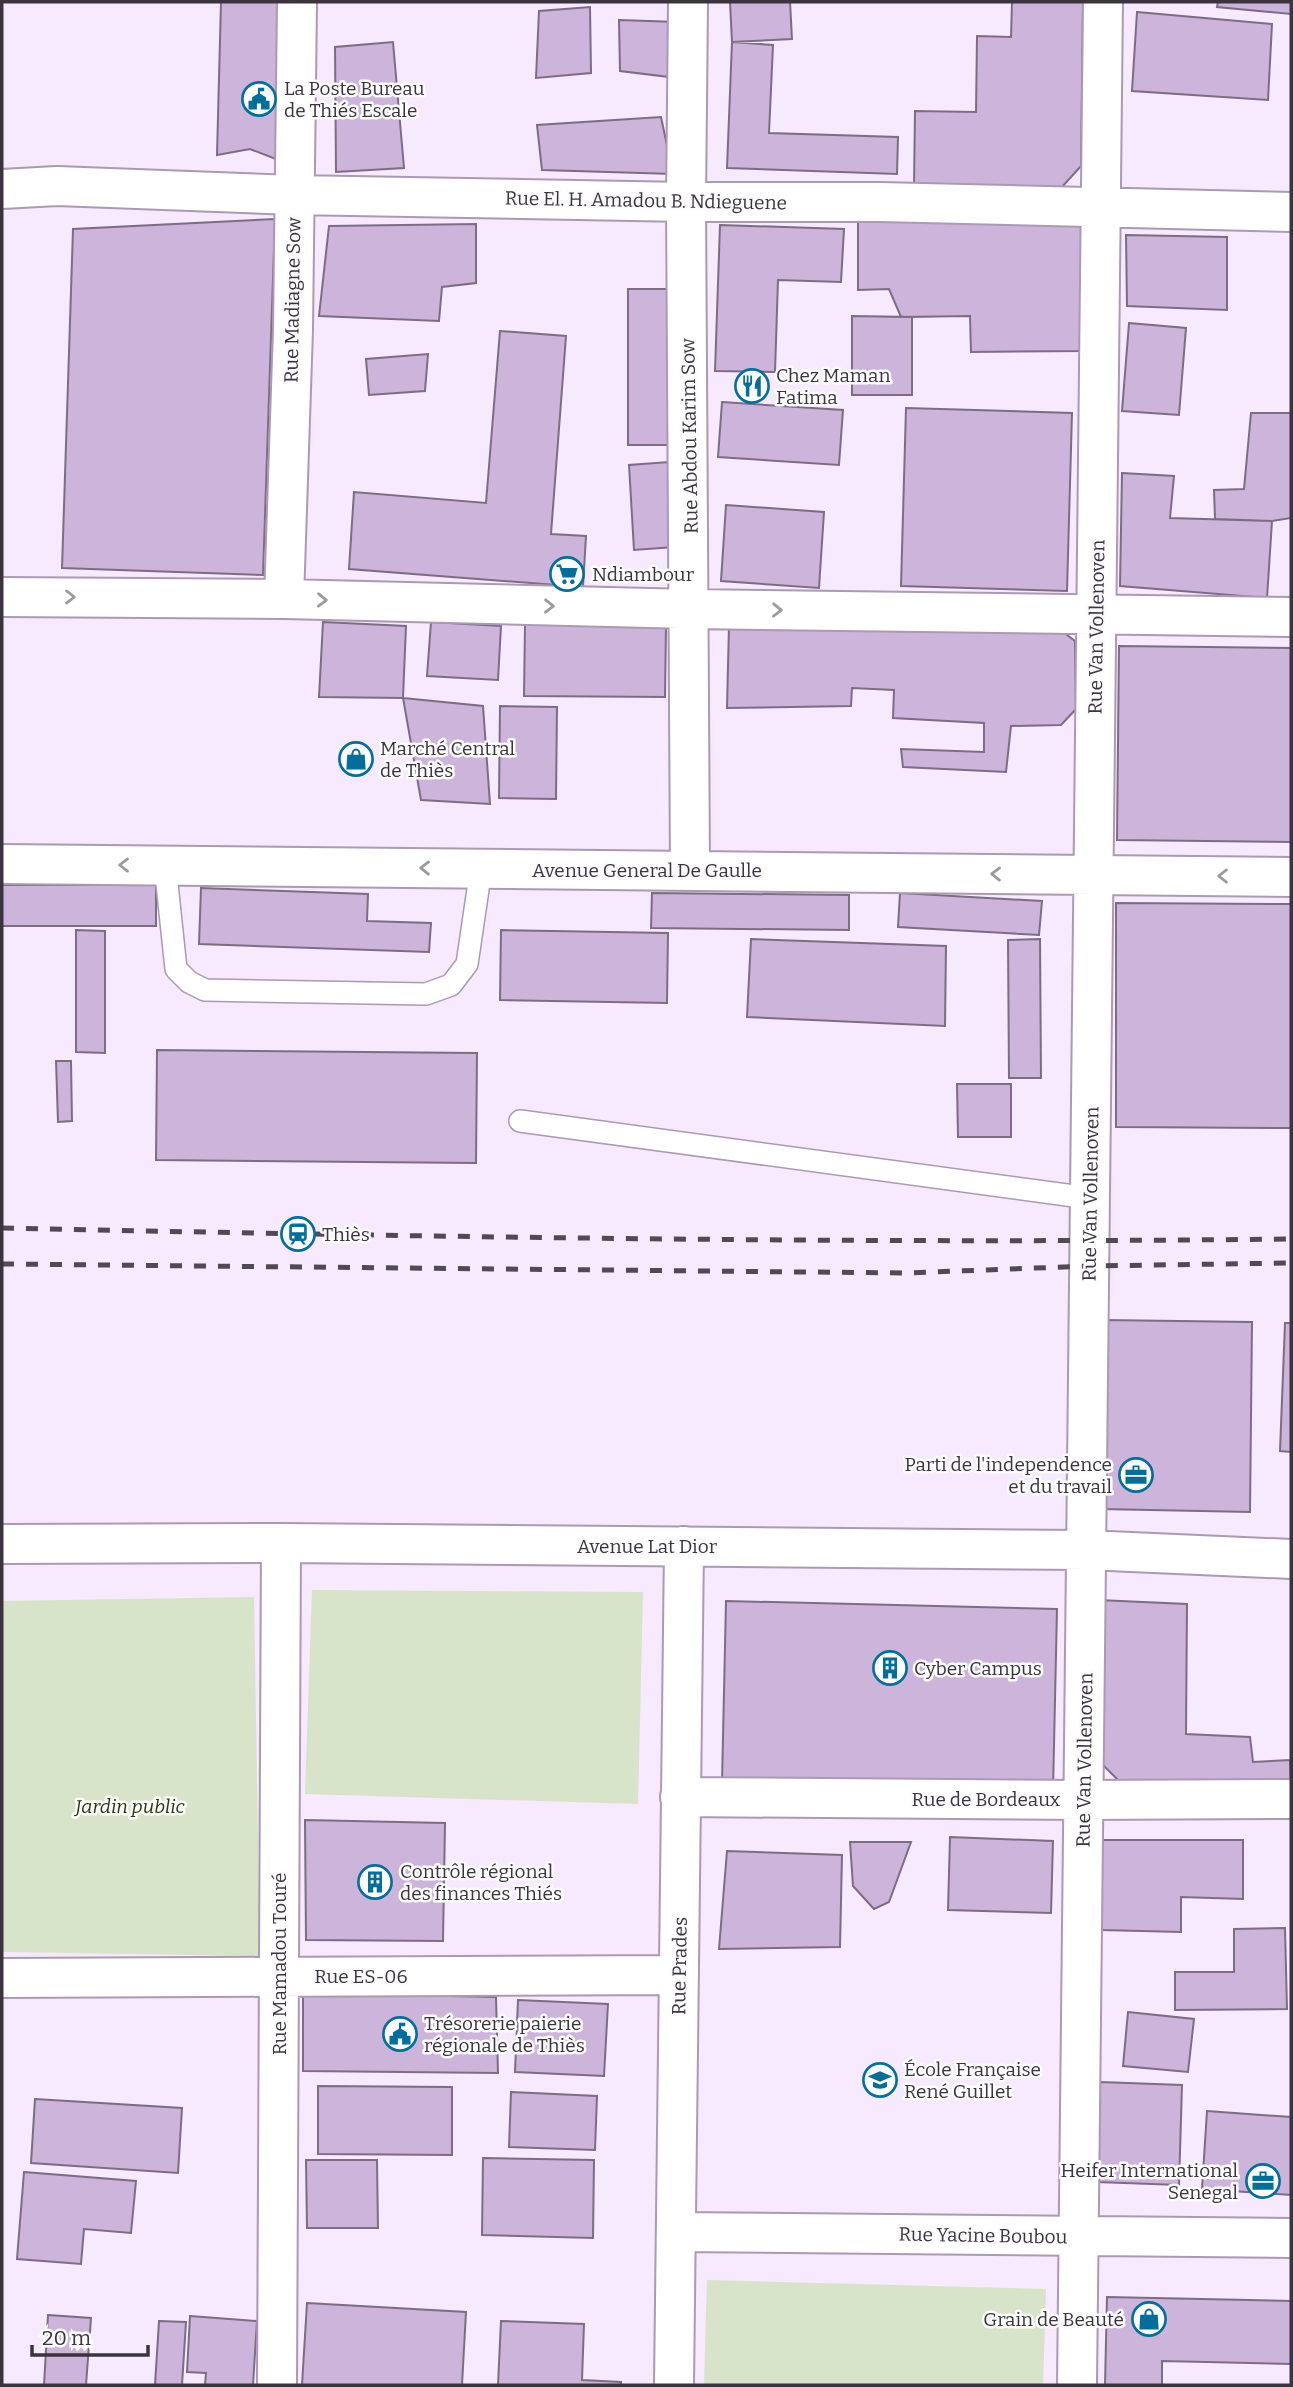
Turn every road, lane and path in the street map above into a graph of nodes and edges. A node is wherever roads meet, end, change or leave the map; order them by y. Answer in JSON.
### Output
{"nodes":[{"id":1,"x":297,"y":2,"type":"edge"},
{"id":2,"x":688,"y":2,"type":"edge"},
{"id":3,"x":1103,"y":2,"type":"edge"},
{"id":4,"x":2,"y":189,"type":"edge"},
{"id":5,"x":294,"y":195,"type":"junction"},
{"id":6,"x":686,"y":202,"type":"junction"},
{"id":7,"x":1101,"y":208,"type":"junction"},
{"id":8,"x":1291,"y":212,"type":"edge"},
{"id":9,"x":2,"y":597,"type":"edge"},
{"id":10,"x":284,"y":599,"type":"junction"},
{"id":11,"x":690,"y":609,"type":"junction"},
{"id":12,"x":1096,"y":613,"type":"junction"},
{"id":13,"x":1291,"y":617,"type":"edge"},
{"id":14,"x":2,"y":864,"type":"edge"},
{"id":15,"x":165,"y":865,"type":"junction"},
{"id":16,"x":481,"y":869,"type":"junction"},
{"id":17,"x":690,"y":869,"type":"junction"},
{"id":18,"x":1093,"y":876,"type":"junction"},
{"id":19,"x":1291,"y":877,"type":"edge"},
{"id":20,"x":520,"y":1121,"type":"dead end"},
{"id":21,"x":1089,"y":1198,"type":"junction"},
{"id":22,"x":281,"y":1543,"type":"junction"},
{"id":23,"x":2,"y":1544,"type":"edge"},
{"id":24,"x":684,"y":1546,"type":"junction"},
{"id":25,"x":1086,"y":1550,"type":"junction"},
{"id":26,"x":1291,"y":1559,"type":"edge"},
{"id":27,"x":680,"y":1797,"type":"junction"},
{"id":28,"x":1291,"y":1799,"type":"edge"},
{"id":29,"x":1083,"y":1800,"type":"junction"},
{"id":30,"x":678,"y":1975,"type":"junction"},
{"id":31,"x":279,"y":1977,"type":"junction"},
{"id":32,"x":2,"y":1978,"type":"edge"},
{"id":33,"x":676,"y":2232,"type":"junction"},
{"id":34,"x":1079,"y":2236,"type":"junction"},
{"id":35,"x":1291,"y":2238,"type":"edge"},
{"id":36,"x":277,"y":2385,"type":"edge"},
{"id":37,"x":674,"y":2385,"type":"edge"},
{"id":38,"x":1077,"y":2385,"type":"edge"}],
"edges":[{"from":1,"to":5,"type":"street","name":"Rue Madiagne Sow"},
{"from":2,"to":6,"type":"street","name":"Rue Abdou Karim Sow"},
{"from":3,"to":7,"type":"street","name":"Rue Van Vollenoven"},
{"from":4,"to":5,"type":"street","name":"Rue El. H. Amadou B. Ndieguene"},
{"from":5,"to":6,"type":"street","name":"Rue El. H. Amadou B. Ndieguene"},
{"from":5,"to":10,"type":"street","name":"Rue Madiagne Sow"},
{"from":6,"to":7,"type":"street","name":"Rue El. H. Amadou B. Ndieguene"},
{"from":6,"to":11,"type":"street","name":"Rue Abdou Karim Sow"},
{"from":7,"to":8,"type":"street","name":"Rue El. H. Amadou B. Ndieguene"},
{"from":7,"to":12,"type":"street","name":"Rue Van Vollenoven"},
{"from":9,"to":10,"type":"street","one_way":true},
{"from":10,"to":11,"type":"street","one_way":true},
{"from":11,"to":12,"type":"street","one_way":true},
{"from":11,"to":17,"type":"street","name":"Rue Abdou Karim Sow"},
{"from":12,"to":13,"type":"street"},
{"from":12,"to":18,"type":"street","name":"Rue Van Vollenoven"},
{"from":15,"to":14,"type":"street","name":"Avenue General De Gaulle","one_way":true},
{"from":16,"to":15,"type":"street","name":"Avenue General De Gaulle","one_way":true},
{"from":15,"to":16,"type":"lane"},
{"from":16,"to":17,"type":"street","name":"Avenue General De Gaulle"},
{"from":18,"to":17,"type":"street","name":"Avenue General De Gaulle","one_way":true},
{"from":19,"to":18,"type":"street","name":"Avenue General De Gaulle","one_way":true},
{"from":18,"to":21,"type":"street","name":"Rue Van Vollenoven"},
{"from":20,"to":21,"type":"lane"},
{"from":21,"to":25,"type":"street","name":"Rue Van Vollenoven"},
{"from":22,"to":23,"type":"street","name":"Avenue Lat Dior"},
{"from":22,"to":24,"type":"street","name":"Avenue Lat Dior"},
{"from":22,"to":31,"type":"street","name":"Rue Mamadou Touré"},
{"from":24,"to":25,"type":"street","name":"Avenue Lat Dior"},
{"from":24,"to":27,"type":"street","name":"Rue Prades"},
{"from":25,"to":26,"type":"street","name":"Avenue Lat Dior"},
{"from":25,"to":29,"type":"street","name":"Rue Van Vollenoven"},
{"from":27,"to":29,"type":"street","name":"Rue de Bordeaux"},
{"from":27,"to":30,"type":"street","name":"Rue Prades"},
{"from":28,"to":29,"type":"street","name":"Rue de Bordeaux"},
{"from":29,"to":34,"type":"street","name":"Rue Van Vollenoven"},
{"from":30,"to":31,"type":"street","name":"Rue ES-06"},
{"from":30,"to":33,"type":"street","name":"Rue Prades"},
{"from":31,"to":32,"type":"street","name":"Rue ES-06"},
{"from":31,"to":36,"type":"street","name":"Rue Mamadou Touré"},
{"from":33,"to":34,"type":"street","name":"Rue Yacine Boubou"},
{"from":33,"to":37,"type":"street","name":"Rue Prades"},
{"from":34,"to":35,"type":"street","name":"Rue Yacine Boubou"},
{"from":34,"to":38,"type":"street","name":"Rue Van Vollenoven"}]}
